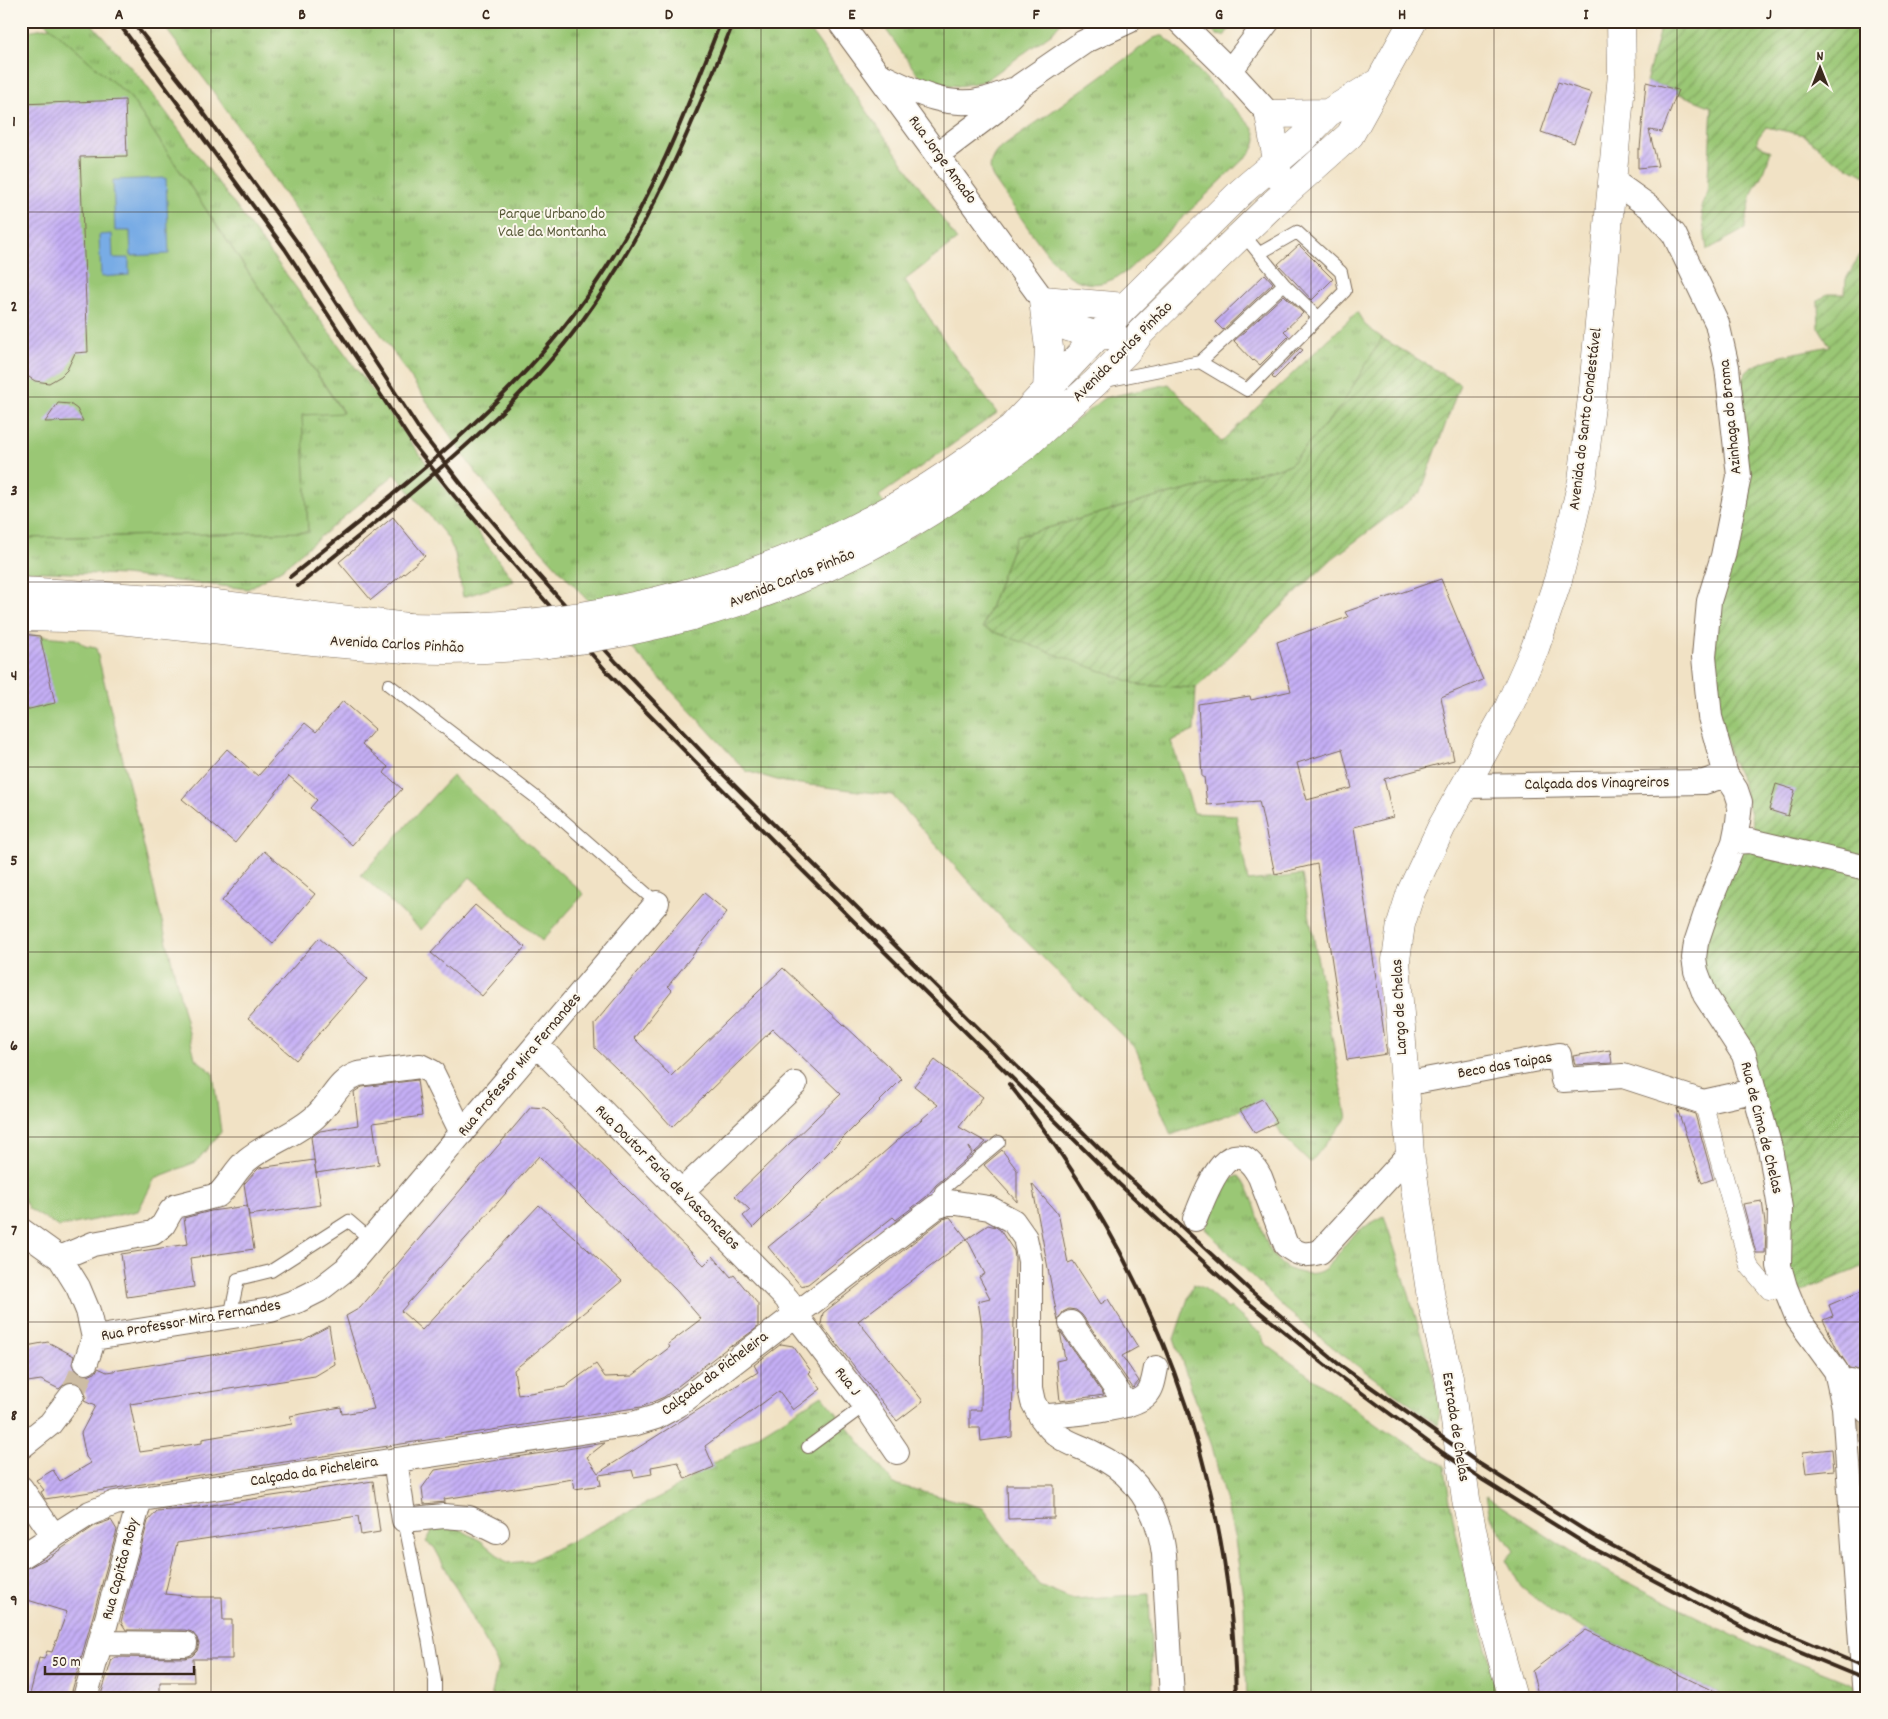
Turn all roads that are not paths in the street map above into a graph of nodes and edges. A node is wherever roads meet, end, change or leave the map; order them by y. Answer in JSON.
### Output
{"nodes":[{"id":1,"x":840,"y":21,"type":"edge"},
{"id":2,"x":1097,"y":21,"type":"edge"},
{"id":3,"x":1129,"y":21,"type":"edge"},
{"id":4,"x":1179,"y":21,"type":"edge"},
{"id":5,"x":1268,"y":21,"type":"edge"},
{"id":6,"x":1414,"y":21,"type":"edge"},
{"id":7,"x":1621,"y":21,"type":"edge"},
{"id":8,"x":1084,"y":42,"type":"junction"},
{"id":9,"x":1230,"y":71,"type":"junction"},
{"id":10,"x":877,"y":74,"type":"junction"},
{"id":11,"x":1380,"y":81,"type":"junction"},
{"id":12,"x":1020,"y":86,"type":"junction"},
{"id":13,"x":1328,"y":113,"type":"junction"},
{"id":14,"x":1269,"y":114,"type":"junction"},
{"id":15,"x":938,"y":154,"type":"junction"},
{"id":16,"x":1277,"y":161,"type":"junction"},
{"id":17,"x":1613,"y":181,"type":"junction"},
{"id":18,"x":1274,"y":203,"type":"junction"},
{"id":19,"x":1252,"y":243,"type":"junction"},
{"id":20,"x":1284,"y":284,"type":"junction"},
{"id":21,"x":1043,"y":300,"type":"junction"},
{"id":22,"x":1124,"y":307,"type":"junction"},
{"id":23,"x":1319,"y":318,"type":"junction"},
{"id":24,"x":1141,"y":332,"type":"junction"},
{"id":25,"x":1098,"y":336,"type":"junction"},
{"id":26,"x":1200,"y":362,"type":"junction"},
{"id":27,"x":1095,"y":383,"type":"junction"},
{"id":28,"x":1047,"y":391,"type":"junction"},
{"id":29,"x":1018,"y":437,"type":"junction"},
{"id":30,"x":21,"y":591,"type":"edge"},
{"id":31,"x":21,"y":617,"type":"edge"},
{"id":32,"x":406,"y":638,"type":"junction"},
{"id":33,"x":389,"y":685,"type":"dead end"},
{"id":34,"x":1726,"y":775,"type":"junction"},
{"id":35,"x":1466,"y":786,"type":"junction"},
{"id":36,"x":1734,"y":842,"type":"junction"},
{"id":37,"x":1867,"y":868,"type":"edge"},
{"id":38,"x":657,"y":903,"type":"joint"},
{"id":39,"x":537,"y":1045,"type":"junction"},
{"id":40,"x":795,"y":1084,"type":"dead end"},
{"id":41,"x":1404,"y":1084,"type":"junction"},
{"id":42,"x":1753,"y":1091,"type":"junction"},
{"id":43,"x":1703,"y":1102,"type":"junction"},
{"id":44,"x":462,"y":1133,"type":"junction"},
{"id":45,"x":999,"y":1142,"type":"dead end"},
{"id":46,"x":1410,"y":1154,"type":"junction"},
{"id":47,"x":682,"y":1192,"type":"junction"},
{"id":48,"x":936,"y":1207,"type":"junction"},
{"id":49,"x":1195,"y":1219,"type":"dead end"},
{"id":50,"x":21,"y":1230,"type":"edge"},
{"id":51,"x":371,"y":1240,"type":"junction"},
{"id":52,"x":60,"y":1258,"type":"junction"},
{"id":53,"x":1785,"y":1287,"type":"junction"},
{"id":54,"x":795,"y":1314,"type":"junction"},
{"id":55,"x":230,"y":1317,"type":"junction"},
{"id":56,"x":1072,"y":1323,"type":"dead end"},
{"id":57,"x":94,"y":1338,"type":"junction"},
{"id":58,"x":86,"y":1362,"type":"tunnel mouth"},
{"id":59,"x":1156,"y":1368,"type":"dead end"},
{"id":60,"x":1851,"y":1381,"type":"dead end"},
{"id":61,"x":72,"y":1395,"type":"tunnel mouth"},
{"id":62,"x":865,"y":1405,"type":"junction"},
{"id":63,"x":1127,"y":1405,"type":"junction"},
{"id":64,"x":1041,"y":1417,"type":"junction"},
{"id":65,"x":1861,"y":1429,"type":"edge"},
{"id":66,"x":808,"y":1447,"type":"dead end"},
{"id":67,"x":21,"y":1448,"type":"edge"},
{"id":68,"x":897,"y":1452,"type":"dead end"},
{"id":69,"x":395,"y":1460,"type":"junction"},
{"id":70,"x":21,"y":1488,"type":"edge"},
{"id":71,"x":140,"y":1499,"type":"junction"},
{"id":72,"x":404,"y":1520,"type":"junction"},
{"id":73,"x":497,"y":1532,"type":"dead end"},
{"id":74,"x":54,"y":1536,"type":"junction"},
{"id":75,"x":21,"y":1557,"type":"edge"},
{"id":76,"x":100,"y":1643,"type":"junction"},
{"id":77,"x":185,"y":1644,"type":"dead end"},
{"id":78,"x":86,"y":1698,"type":"edge"},
{"id":79,"x":435,"y":1698,"type":"edge"},
{"id":80,"x":1172,"y":1698,"type":"edge"},
{"id":81,"x":1513,"y":1698,"type":"edge"},
{"id":82,"x":1866,"y":1698,"type":"edge"}],
"edges":[{"from":1,"to":10,"type":"street","name":"Rua Jorge Amado"},
{"from":2,"to":8,"type":"street"},
{"from":3,"to":8,"type":"street"},
{"from":4,"to":9,"type":"street"},
{"from":5,"to":9,"type":"street"},
{"from":6,"to":11,"type":"main road","name":"Avenida Carlos Pinhão"},
{"from":7,"to":17,"type":"main road","name":"Avenida do Santo Condestável"},
{"from":8,"to":12,"type":"street"},
{"from":9,"to":14,"type":"street"},
{"from":10,"to":12,"type":"street"},
{"from":10,"to":15,"type":"street","name":"Rua Jorge Amado"},
{"from":11,"to":13,"type":"main road","name":"Avenida Carlos Pinhão"},
{"from":11,"to":18,"type":"main road","name":"Avenida Carlos Pinhão"},
{"from":12,"to":15,"type":"street"},
{"from":13,"to":14,"type":"main road"},
{"from":13,"to":16,"type":"main road","name":"Avenida Carlos Pinhão"},
{"from":14,"to":16,"type":"main road"},
{"from":15,"to":21,"type":"street","name":"Rua Jorge Amado"},
{"from":16,"to":18,"type":"main road"},
{"from":16,"to":22,"type":"main road","name":"Avenida Carlos Pinhão"},
{"from":17,"to":34,"type":"street","name":"Azinhaga do Broma"},
{"from":17,"to":35,"type":"main road","name":"Avenida do Santo Condestável"},
{"from":18,"to":19,"type":"main road","name":"Avenida Carlos Pinhão"},
{"from":19,"to":20,"type":"lane"},
{"from":19,"to":23,"type":"lane"},
{"from":19,"to":24,"type":"main road","name":"Avenida Carlos Pinhão"},
{"from":20,"to":23,"type":"lane"},
{"from":20,"to":26,"type":"lane"},
{"from":21,"to":22,"type":"main road"},
{"from":21,"to":25,"type":"main road"},
{"from":21,"to":28,"type":"main road"},
{"from":22,"to":25,"type":"main road","name":"Avenida Carlos Pinhão"},
{"from":23,"to":26,"type":"lane"},
{"from":24,"to":25,"type":"main road"},
{"from":24,"to":27,"type":"main road","name":"Avenida Carlos Pinhão"},
{"from":25,"to":28,"type":"main road","name":"Avenida Carlos Pinhão"},
{"from":26,"to":27,"type":"lane"},
{"from":27,"to":29,"type":"main road","name":"Avenida Carlos Pinhão"},
{"from":28,"to":29,"type":"main road","name":"Avenida Carlos Pinhão"},
{"from":29,"to":32,"type":"main road","name":"Avenida Carlos Pinhão","bridge":true},
{"from":30,"to":32,"type":"main road","name":"Avenida Carlos Pinhão"},
{"from":31,"to":32,"type":"main road","name":"Avenida Carlos Pinhão"},
{"from":33,"to":38,"type":"lane","name":"Rua Professor Mira Fernandes"},
{"from":34,"to":35,"type":"street","name":"Calçada dos Vinagreiros"},
{"from":34,"to":36,"type":"street","name":"Rua de Cima de Chelas"},
{"from":35,"to":41,"type":"main road","name":"Largo de Chelas"},
{"from":36,"to":37,"type":"street"},
{"from":36,"to":42,"type":"street","name":"Rua de Cima de Chelas"},
{"from":38,"to":39,"type":"street","name":"Rua Professor Mira Fernandes"},
{"from":39,"to":44,"type":"street","name":"Rua Professor Mira Fernandes"},
{"from":39,"to":47,"type":"street","name":"Rua Doutor Faria de Vasconcelos"},
{"from":40,"to":47,"type":"street"},
{"from":41,"to":43,"type":"street","name":"Beco das Taipas"},
{"from":41,"to":46,"type":"main road","name":"Largo de Chelas"},
{"from":42,"to":43,"type":"street"},
{"from":42,"to":53,"type":"street","name":"Rua de Cima de Chelas"},
{"from":43,"to":53,"type":"street"},
{"from":44,"to":51,"type":"street","name":"Rua Professor Mira Fernandes"},
{"from":44,"to":52,"type":"street"},
{"from":45,"to":48,"type":"lane"},
{"from":46,"to":49,"type":"street"},
{"from":46,"to":81,"type":"main road","name":"Estrada de Chelas"},
{"from":47,"to":54,"type":"street","name":"Rua Doutor Faria de Vasconcelos"},
{"from":48,"to":54,"type":"street","name":"Calçada da Picheleira"},
{"from":48,"to":64,"type":"street","name":"Calçada da Picheleira"},
{"from":50,"to":52,"type":"street"},
{"from":51,"to":55,"type":"street","name":"Rua Professor Mira Fernandes"},
{"from":51,"to":55,"type":"lane"},
{"from":52,"to":57,"type":"street"},
{"from":53,"to":65,"type":"street","name":"Rua de Cima de Chelas"},
{"from":54,"to":62,"type":"street","name":"Rua J"},
{"from":54,"to":69,"type":"street","name":"Calçada da Picheleira"},
{"from":55,"to":57,"type":"street","name":"Rua Professor Mira Fernandes"},
{"from":56,"to":63,"type":"street"},
{"from":57,"to":58,"type":"street","name":"Rua Professor Mira Fernandes"},
{"from":59,"to":63,"type":"street"},
{"from":60,"to":65,"type":"street"},
{"from":61,"to":67,"type":"street"},
{"from":62,"to":66,"type":"lane"},
{"from":62,"to":68,"type":"street","name":"Rua J"},
{"from":63,"to":64,"type":"street"},
{"from":64,"to":80,"type":"street","name":"Calçada da Picheleira"},
{"from":65,"to":82,"type":"street","name":"Rua de Cima de Chelas"},
{"from":69,"to":71,"type":"street","name":"Calçada da Picheleira"},
{"from":69,"to":72,"type":"street"},
{"from":70,"to":74,"type":"street"},
{"from":71,"to":74,"type":"street","name":"Calçada da Picheleira"},
{"from":71,"to":76,"type":"street","name":"Rua Capitão Roby"},
{"from":72,"to":73,"type":"street"},
{"from":72,"to":79,"type":"lane"},
{"from":74,"to":75,"type":"street","name":"Calçada da Picheleira"},
{"from":76,"to":77,"type":"street"},
{"from":76,"to":78,"type":"street","name":"Rua Capitão Roby"}]}
